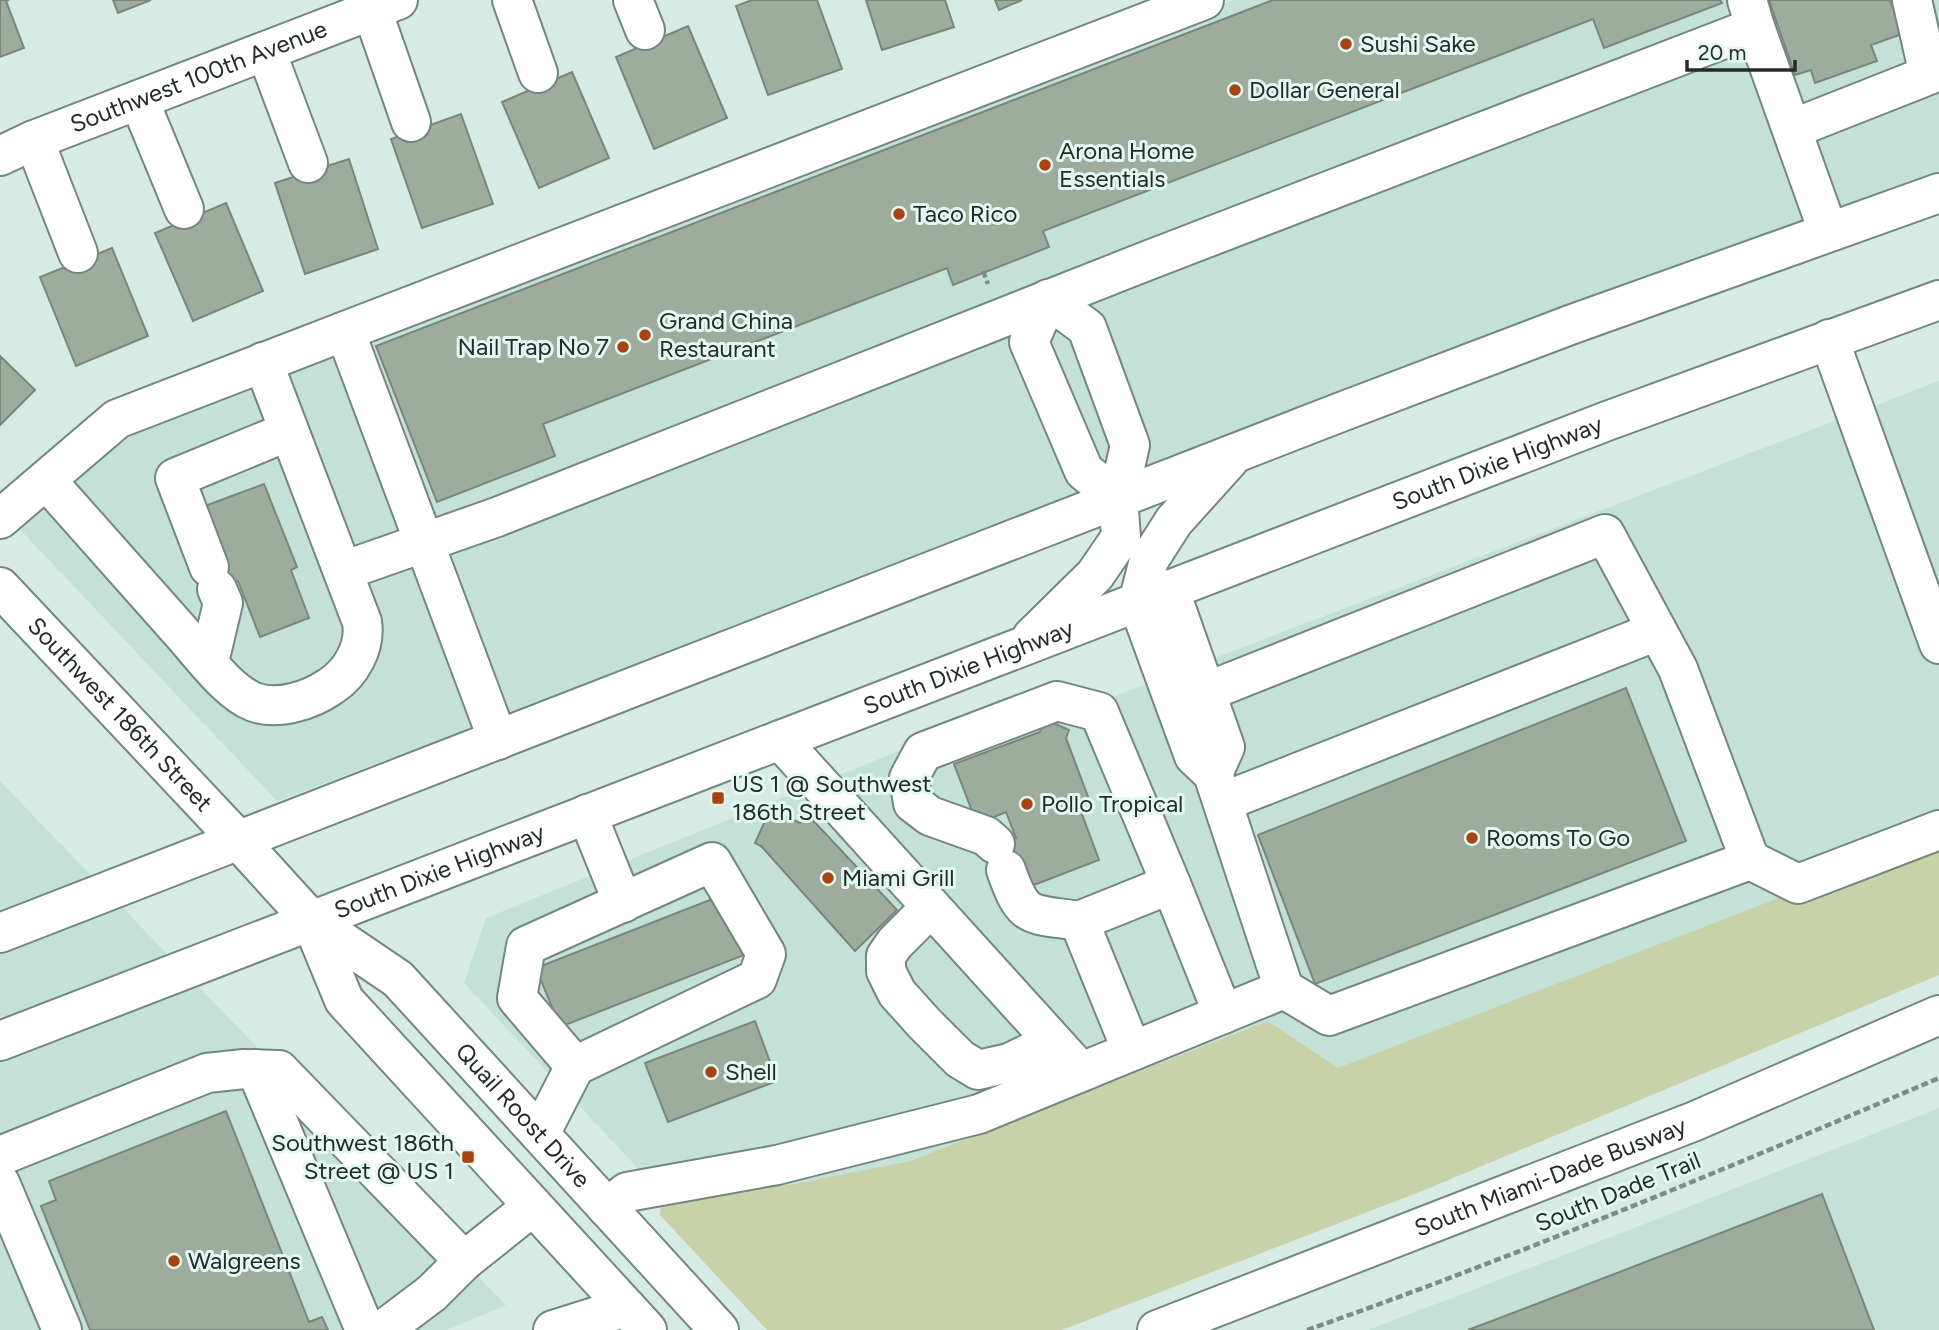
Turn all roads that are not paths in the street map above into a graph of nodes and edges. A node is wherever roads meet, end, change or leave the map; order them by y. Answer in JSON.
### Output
{"nodes":[{"id":1,"x":512,"y":0,"type":"edge"},
{"id":2,"x":1204,"y":0,"type":"edge"},
{"id":3,"x":1912,"y":0,"type":"edge"},
{"id":4,"x":385,"y":5,"type":"edge"},
{"id":5,"x":1751,"y":14,"type":"edge"},
{"id":6,"x":266,"y":51,"type":"junction"},
{"id":7,"x":538,"y":73,"type":"dead end"},
{"id":8,"x":139,"y":100,"type":"junction"},
{"id":9,"x":411,"y":122,"type":"dead end"},
{"id":10,"x":1792,"y":129,"type":"junction"},
{"id":11,"x":34,"y":140,"type":"junction"},
{"id":12,"x":0,"y":156,"type":"edge"},
{"id":13,"x":308,"y":163,"type":"dead end"},
{"id":14,"x":1939,"y":193,"type":"edge"},
{"id":15,"x":184,"y":209,"type":"dead end"},
{"id":16,"x":1828,"y":231,"type":"junction"},
{"id":17,"x":78,"y":253,"type":"dead end"},
{"id":18,"x":1048,"y":299,"type":"junction"},
{"id":19,"x":1939,"y":300,"type":"edge"},
{"id":20,"x":345,"y":331,"type":"junction"},
{"id":21,"x":1829,"y":339,"type":"junction"},
{"id":22,"x":263,"y":362,"type":"junction"},
{"id":23,"x":289,"y":431,"type":"junction"},
{"id":24,"x":1236,"y":453,"type":"junction"},
{"id":25,"x":46,"y":480,"type":"junction"},
{"id":26,"x":1118,"y":498,"type":"junction"},
{"id":27,"x":0,"y":519,"type":"edge"},
{"id":28,"x":426,"y":542,"type":"junction"},
{"id":29,"x":343,"y":571,"type":"junction"},
{"id":30,"x":0,"y":587,"type":"edge"},
{"id":31,"x":1154,"y":597,"type":"junction"},
{"id":32,"x":1657,"y":631,"type":"junction"},
{"id":33,"x":1939,"y":644,"type":"edge"},
{"id":34,"x":1021,"y":648,"type":"junction"},
{"id":35,"x":209,"y":662,"type":"junction"},
{"id":36,"x":1206,"y":692,"type":"junction"},
{"id":37,"x":498,"y":740,"type":"junction"},
{"id":38,"x":780,"y":740,"type":"junction"},
{"id":39,"x":1218,"y":788,"type":"junction"},
{"id":40,"x":587,"y":814,"type":"junction"},
{"id":41,"x":1939,"y":830,"type":"edge"},
{"id":42,"x":239,"y":841,"type":"junction"},
{"id":43,"x":1750,"y":860,"type":"junction"},
{"id":44,"x":1171,"y":884,"type":"junction"},
{"id":45,"x":623,"y":902,"type":"junction"},
{"id":46,"x":931,"y":906,"type":"junction"},
{"id":47,"x":311,"y":920,"type":"junction"},
{"id":48,"x":1079,"y":921,"type":"junction"},
{"id":49,"x":0,"y":933,"type":"edge"},
{"id":50,"x":1284,"y":989,"type":"junction"},
{"id":51,"x":1223,"y":1014,"type":"junction"},
{"id":52,"x":1939,"y":1016,"type":"edge"},
{"id":53,"x":0,"y":1041,"type":"edge"},
{"id":54,"x":1053,"y":1042,"type":"junction"},
{"id":55,"x":1132,"y":1051,"type":"junction"},
{"id":56,"x":575,"y":1066,"type":"junction"},
{"id":57,"x":256,"y":1069,"type":"junction"},
{"id":58,"x":1081,"y":1072,"type":"junction"},
{"id":59,"x":540,"y":1134,"type":"junction"},
{"id":60,"x":0,"y":1156,"type":"edge"},
{"id":61,"x":0,"y":1183,"type":"edge"},
{"id":62,"x":533,"y":1206,"type":"junction"},
{"id":63,"x":607,"y":1208,"type":"junction"},
{"id":64,"x":464,"y":1261,"type":"junction"},
{"id":65,"x":636,"y":1319,"type":"edge"},
{"id":66,"x":62,"y":1330,"type":"edge"},
{"id":67,"x":365,"y":1330,"type":"edge"},
{"id":68,"x":383,"y":1330,"type":"edge"},
{"id":69,"x":553,"y":1330,"type":"edge"},
{"id":70,"x":719,"y":1330,"type":"edge"},
{"id":71,"x":1157,"y":1330,"type":"edge"}],
"edges":[{"from":1,"to":7,"type":"main road"},
{"from":2,"to":20,"type":"main road"},
{"from":3,"to":10,"type":"main road"},
{"from":4,"to":6,"type":"main road","name":"Southwest 100th Avenue"},
{"from":4,"to":9,"type":"main road"},
{"from":5,"to":10,"type":"main road"},
{"from":5,"to":18,"type":"main road"},
{"from":6,"to":8,"type":"main road","name":"Southwest 100th Avenue"},
{"from":6,"to":13,"type":"main road"},
{"from":8,"to":11,"type":"main road","name":"Southwest 100th Avenue"},
{"from":8,"to":15,"type":"main road"},
{"from":10,"to":16,"type":"main road"},
{"from":11,"to":12,"type":"main road","name":"Southwest 100th Avenue"},
{"from":11,"to":17,"type":"main road"},
{"from":14,"to":16,"type":"main road"},
{"from":16,"to":24,"type":"main road"},
{"from":18,"to":26,"type":"main road"},
{"from":18,"to":26,"type":"main road"},
{"from":18,"to":28,"type":"main road"},
{"from":19,"to":21,"type":"main road","name":"South Dixie Highway"},
{"from":20,"to":22,"type":"main road"},
{"from":20,"to":28,"type":"main road"},
{"from":21,"to":31,"type":"main road","name":"South Dixie Highway"},
{"from":21,"to":33,"type":"main road"},
{"from":22,"to":23,"type":"main road"},
{"from":22,"to":25,"type":"main road"},
{"from":23,"to":29,"type":"main road"},
{"from":23,"to":35,"type":"main road"},
{"from":24,"to":26,"type":"main road"},
{"from":24,"to":31,"type":"main road"},
{"from":25,"to":27,"type":"main road"},
{"from":25,"to":35,"type":"main road"},
{"from":26,"to":34,"type":"main road"},
{"from":26,"to":37,"type":"main road"},
{"from":28,"to":29,"type":"main road"},
{"from":28,"to":37,"type":"main road"},
{"from":29,"to":35,"type":"main road"},
{"from":30,"to":42,"type":"main road","name":"Southwest 186th Street"},
{"from":31,"to":34,"type":"main road","name":"South Dixie Highway"},
{"from":31,"to":36,"type":"main road"},
{"from":31,"to":39,"type":"main road"},
{"from":32,"to":36,"type":"main road"},
{"from":32,"to":39,"type":"main road"},
{"from":32,"to":43,"type":"main road"},
{"from":34,"to":38,"type":"main road","name":"South Dixie Highway"},
{"from":36,"to":39,"type":"main road"},
{"from":37,"to":42,"type":"main road"},
{"from":38,"to":40,"type":"main road","name":"South Dixie Highway"},
{"from":38,"to":46,"type":"main road"},
{"from":39,"to":50,"type":"main road"},
{"from":40,"to":45,"type":"main road"},
{"from":40,"to":47,"type":"main road","name":"South Dixie Highway"},
{"from":41,"to":43,"type":"main road"},
{"from":42,"to":47,"type":"main road","name":"Quail Roost Drive"},
{"from":42,"to":49,"type":"main road"},
{"from":43,"to":50,"type":"main road"},
{"from":44,"to":48,"type":"main road"},
{"from":44,"to":48,"type":"main road"},
{"from":44,"to":51,"type":"main road"},
{"from":45,"to":56,"type":"main road"},
{"from":45,"to":56,"type":"main road"},
{"from":46,"to":54,"type":"main road"},
{"from":46,"to":54,"type":"main road"},
{"from":47,"to":53,"type":"main road","name":"South Dixie Highway"},
{"from":47,"to":59,"type":"main road","name":"Quail Roost Drive"},
{"from":47,"to":62,"type":"main road","name":"Quail Roost Drive"},
{"from":48,"to":55,"type":"main road"},
{"from":50,"to":51,"type":"main road"},
{"from":51,"to":55,"type":"main road"},
{"from":52,"to":71,"type":"main road","name":"South Miami-Dade Busway"},
{"from":54,"to":58,"type":"main road"},
{"from":55,"to":58,"type":"main road"},
{"from":56,"to":59,"type":"main road"},
{"from":57,"to":60,"type":"main road"},
{"from":57,"to":64,"type":"main road"},
{"from":57,"to":67,"type":"main road"},
{"from":58,"to":63,"type":"main road"},
{"from":59,"to":63,"type":"main road","name":"Quail Roost Drive"},
{"from":61,"to":66,"type":"main road"},
{"from":62,"to":64,"type":"main road"},
{"from":62,"to":65,"type":"main road","name":"Quail Roost Drive"},
{"from":63,"to":70,"type":"main road","name":"Quail Roost Drive"},
{"from":64,"to":68,"type":"main road"},
{"from":65,"to":69,"type":"main road"}]}
